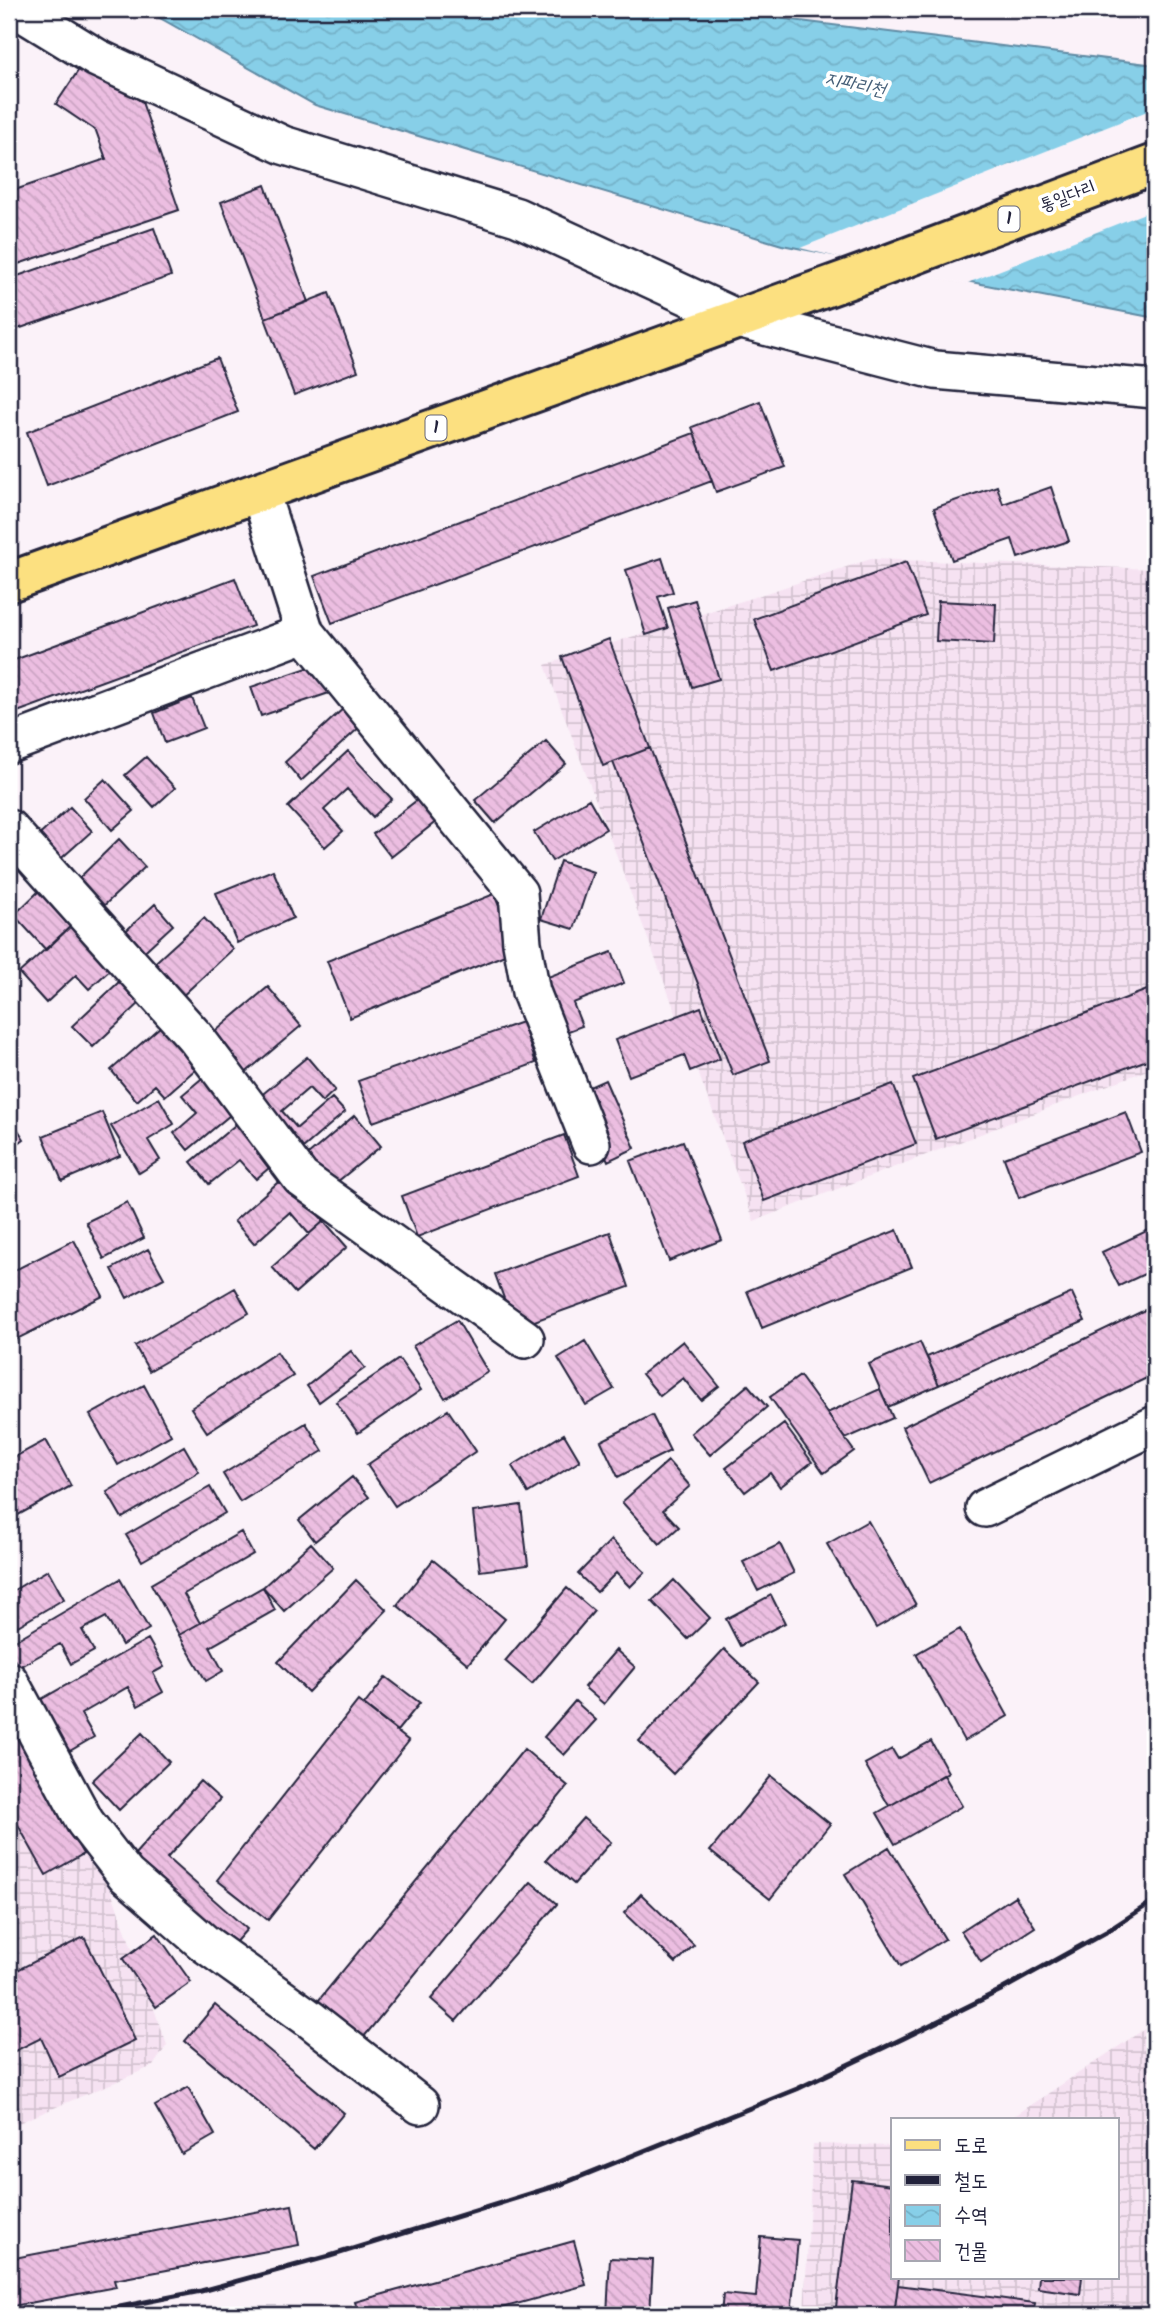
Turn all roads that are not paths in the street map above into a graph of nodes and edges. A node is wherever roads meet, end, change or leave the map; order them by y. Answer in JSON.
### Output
{"nodes":[{"id":1,"x":17,"y":9,"type":"edge"},
{"id":2,"x":1155,"y":164,"type":"edge"},
{"id":3,"x":738,"y":319,"type":"junction"},
{"id":4,"x":1155,"y":389,"type":"edge"},
{"id":5,"x":260,"y":492,"type":"junction"},
{"id":6,"x":9,"y":582,"type":"edge"},
{"id":7,"x":305,"y":632,"type":"junction"},
{"id":8,"x":9,"y":744,"type":"edge"},
{"id":9,"x":9,"y":829,"type":"edge"},
{"id":10,"x":591,"y":1144,"type":"dead end"},
{"id":11,"x":525,"y":1339,"type":"dead end"},
{"id":12,"x":1155,"y":1425,"type":"edge"},
{"id":13,"x":985,"y":1508,"type":"dead end"},
{"id":14,"x":9,"y":1681,"type":"edge"},
{"id":15,"x":420,"y":2105,"type":"dead end"}],
"edges":[{"from":1,"to":3,"type":"street"},
{"from":2,"to":3,"type":"main road","name":"통일다리","number":"1"},
{"from":3,"to":4,"type":"street"},
{"from":3,"to":5,"type":"main road","number":"1"},
{"from":5,"to":6,"type":"main road","number":"1"},
{"from":5,"to":7,"type":"street"},
{"from":7,"to":8,"type":"street"},
{"from":7,"to":10,"type":"street"},
{"from":9,"to":11,"type":"street"},
{"from":12,"to":13,"type":"street"},
{"from":14,"to":15,"type":"street"}]}
